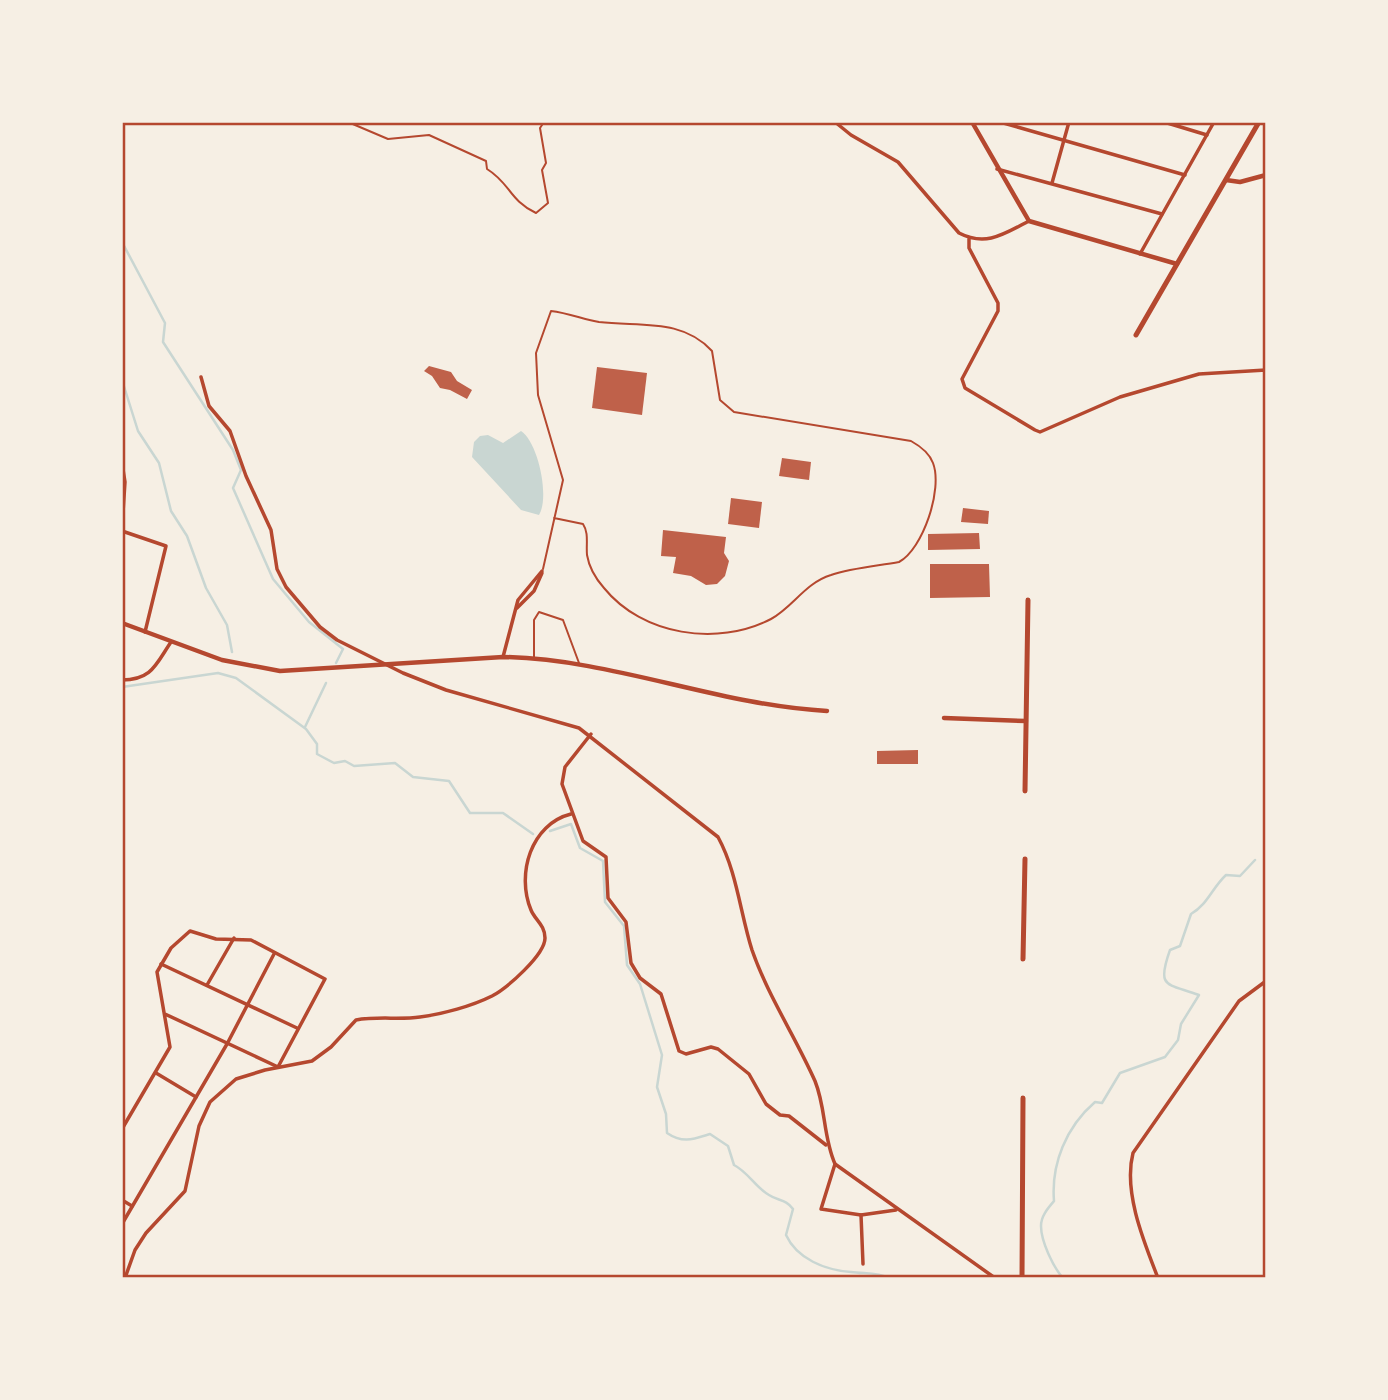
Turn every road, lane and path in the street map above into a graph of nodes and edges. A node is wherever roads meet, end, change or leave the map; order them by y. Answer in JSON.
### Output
{"nodes":[{"id":1,"x":348,"y":122,"type":"edge"},
{"id":2,"x":544,"y":122,"type":"edge"},
{"id":3,"x":835,"y":122,"type":"edge"},
{"id":4,"x":972,"y":122,"type":"edge"},
{"id":5,"x":1000,"y":122,"type":"edge"},
{"id":6,"x":1069,"y":122,"type":"edge"},
{"id":7,"x":1164,"y":122,"type":"edge"},
{"id":8,"x":1214,"y":122,"type":"edge"},
{"id":9,"x":1259,"y":122,"type":"edge"},
{"id":10,"x":1208,"y":135,"type":"junction"},
{"id":11,"x":1064,"y":141,"type":"junction"},
{"id":12,"x":997,"y":169,"type":"junction"},
{"id":13,"x":1185,"y":175,"type":"junction"},
{"id":14,"x":1265,"y":175,"type":"edge"},
{"id":15,"x":1226,"y":180,"type":"junction"},
{"id":16,"x":1052,"y":183,"type":"junction"},
{"id":17,"x":1162,"y":214,"type":"junction"},
{"id":18,"x":1029,"y":221,"type":"junction"},
{"id":19,"x":969,"y":239,"type":"junction"},
{"id":20,"x":1140,"y":254,"type":"junction"},
{"id":21,"x":1177,"y":264,"type":"junction"},
{"id":22,"x":1136,"y":335,"type":"dead end"},
{"id":23,"x":1265,"y":370,"type":"edge"},
{"id":24,"x":201,"y":377,"type":"dead end"},
{"id":25,"x":122,"y":463,"type":"edge"},
{"id":26,"x":124,"y":481,"type":"edge"},
{"id":27,"x":554,"y":518,"type":"junction"},
{"id":28,"x":122,"y":529,"type":"edge"},
{"id":29,"x":542,"y":570,"type":"joint"},
{"id":30,"x":1028,"y":600,"type":"dead end"},
{"id":31,"x":122,"y":624,"type":"edge"},
{"id":32,"x":145,"y":632,"type":"junction"},
{"id":33,"x":171,"y":642,"type":"junction"},
{"id":34,"x":503,"y":657,"type":"junction"},
{"id":35,"x":534,"y":659,"type":"junction"},
{"id":36,"x":579,"y":664,"type":"junction"},
{"id":37,"x":387,"y":667,"type":"junction"},
{"id":38,"x":122,"y":680,"type":"edge"},
{"id":39,"x":827,"y":711,"type":"dead end"},
{"id":40,"x":944,"y":718,"type":"dead end"},
{"id":41,"x":1026,"y":721,"type":"junction"},
{"id":42,"x":590,"y":734,"type":"junction"},
{"id":43,"x":1025,"y":791,"type":"dead end"},
{"id":44,"x":571,"y":814,"type":"junction"},
{"id":45,"x":1025,"y":859,"type":"dead end"},
{"id":46,"x":233,"y":938,"type":"junction"},
{"id":47,"x":274,"y":954,"type":"junction"},
{"id":48,"x":1023,"y":959,"type":"dead end"},
{"id":49,"x":161,"y":964,"type":"junction"},
{"id":50,"x":1265,"y":981,"type":"edge"},
{"id":51,"x":207,"y":985,"type":"junction"},
{"id":52,"x":249,"y":1004,"type":"junction"},
{"id":53,"x":165,"y":1014,"type":"junction"},
{"id":54,"x":297,"y":1028,"type":"junction"},
{"id":55,"x":227,"y":1044,"type":"junction"},
{"id":56,"x":278,"y":1067,"type":"junction"},
{"id":57,"x":156,"y":1073,"type":"junction"},
{"id":58,"x":196,"y":1097,"type":"junction"},
{"id":59,"x":1023,"y":1098,"type":"dead end"},
{"id":60,"x":122,"y":1129,"type":"edge"},
{"id":61,"x":828,"y":1147,"type":"junction"},
{"id":62,"x":835,"y":1164,"type":"junction"},
{"id":63,"x":122,"y":1200,"type":"edge"},
{"id":64,"x":132,"y":1206,"type":"junction"},
{"id":65,"x":896,"y":1210,"type":"junction"},
{"id":66,"x":860,"y":1215,"type":"junction"},
{"id":67,"x":122,"y":1224,"type":"edge"},
{"id":68,"x":863,"y":1264,"type":"dead end"},
{"id":69,"x":125,"y":1278,"type":"edge"},
{"id":70,"x":995,"y":1278,"type":"edge"},
{"id":71,"x":1022,"y":1278,"type":"edge"},
{"id":72,"x":1158,"y":1278,"type":"edge"}],
"edges":[{"from":1,"to":2,"type":"path"},
{"from":3,"to":19,"type":"street"},
{"from":4,"to":12,"type":"street"},
{"from":5,"to":11,"type":"street"},
{"from":6,"to":11,"type":"street"},
{"from":7,"to":10,"type":"street"},
{"from":8,"to":10,"type":"street"},
{"from":9,"to":15,"type":"main road"},
{"from":10,"to":13,"type":"street"},
{"from":11,"to":13,"type":"street"},
{"from":11,"to":16,"type":"street"},
{"from":12,"to":16,"type":"street"},
{"from":12,"to":18,"type":"street"},
{"from":13,"to":17,"type":"street"},
{"from":14,"to":15,"type":"street"},
{"from":15,"to":21,"type":"main road"},
{"from":16,"to":17,"type":"street"},
{"from":17,"to":20,"type":"street"},
{"from":18,"to":19,"type":"street"},
{"from":18,"to":20,"type":"street"},
{"from":19,"to":23,"type":"street"},
{"from":20,"to":21,"type":"street"},
{"from":21,"to":22,"type":"main road"},
{"from":24,"to":37,"type":"street"},
{"from":25,"to":26,"type":"street"},
{"from":26,"to":28,"type":"street"},
{"from":27,"to":27,"type":"lane"},
{"from":27,"to":29,"type":"lane"},
{"from":28,"to":32,"type":"street"},
{"from":29,"to":34,"type":"street"},
{"from":30,"to":41,"type":"main road"},
{"from":31,"to":32,"type":"street"},
{"from":32,"to":33,"type":"street"},
{"from":33,"to":37,"type":"street"},
{"from":33,"to":38,"type":"street"},
{"from":34,"to":35,"type":"street"},
{"from":34,"to":37,"type":"street"},
{"from":35,"to":36,"type":"street"},
{"from":35,"to":36,"type":"lane"},
{"from":36,"to":39,"type":"street"},
{"from":37,"to":42,"type":"street"},
{"from":40,"to":41,"type":"street"},
{"from":41,"to":43,"type":"main road"},
{"from":42,"to":44,"type":"street"},
{"from":42,"to":61,"type":"street"},
{"from":44,"to":56,"type":"street"},
{"from":44,"to":61,"type":"street"},
{"from":45,"to":48,"type":"main road"},
{"from":46,"to":47,"type":"street"},
{"from":46,"to":49,"type":"street"},
{"from":46,"to":51,"type":"street"},
{"from":47,"to":52,"type":"street"},
{"from":47,"to":54,"type":"street"},
{"from":49,"to":51,"type":"street"},
{"from":49,"to":53,"type":"street"},
{"from":50,"to":72,"type":"street"},
{"from":51,"to":52,"type":"street"},
{"from":52,"to":54,"type":"street"},
{"from":52,"to":55,"type":"street"},
{"from":53,"to":55,"type":"street"},
{"from":53,"to":57,"type":"street"},
{"from":54,"to":56,"type":"street"},
{"from":55,"to":56,"type":"street"},
{"from":55,"to":58,"type":"street"},
{"from":56,"to":69,"type":"street"},
{"from":57,"to":58,"type":"street"},
{"from":57,"to":60,"type":"street"},
{"from":58,"to":64,"type":"street"},
{"from":59,"to":71,"type":"main road"},
{"from":61,"to":62,"type":"street"},
{"from":62,"to":65,"type":"street"},
{"from":62,"to":66,"type":"street"},
{"from":63,"to":64,"type":"street"},
{"from":64,"to":67,"type":"street"},
{"from":65,"to":66,"type":"street"},
{"from":65,"to":70,"type":"street"},
{"from":66,"to":68,"type":"street"}]}
